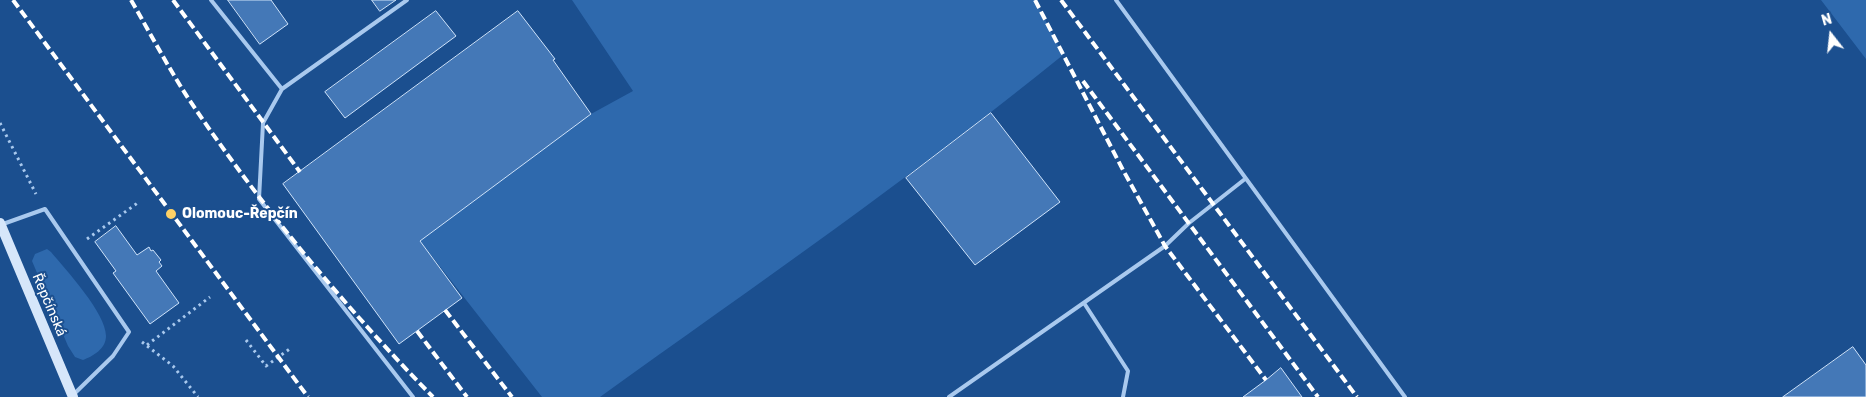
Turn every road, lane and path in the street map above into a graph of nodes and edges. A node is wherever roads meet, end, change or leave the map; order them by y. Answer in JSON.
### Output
{"nodes":[{"id":1,"x":211,"y":0,"type":"edge"},
{"id":2,"x":407,"y":0,"type":"edge"},
{"id":3,"x":1116,"y":0,"type":"edge"},
{"id":4,"x":282,"y":89,"type":"junction"},
{"id":5,"x":0,"y":123,"type":"edge"},
{"id":6,"x":1245,"y":179,"type":"junction"},
{"id":7,"x":139,"y":202,"type":"dead end"},
{"id":8,"x":44,"y":209,"type":"junction"},
{"id":9,"x":0,"y":224,"type":"edge"},
{"id":10,"x":72,"y":250,"type":"junction"},
{"id":11,"x":210,"y":297,"type":"dead end"},
{"id":12,"x":1084,"y":303,"type":"junction"},
{"id":13,"x":129,"y":332,"type":"junction"},
{"id":14,"x":246,"y":340,"type":"dead end"},
{"id":15,"x":146,"y":345,"type":"junction"},
{"id":16,"x":291,"y":348,"type":"dead end"},
{"id":17,"x":73,"y":397,"type":"edge"},
{"id":18,"x":198,"y":397,"type":"edge"},
{"id":19,"x":412,"y":397,"type":"edge"},
{"id":20,"x":949,"y":397,"type":"edge"},
{"id":21,"x":1123,"y":397,"type":"edge"},
{"id":22,"x":1405,"y":397,"type":"edge"}],
"edges":[{"from":1,"to":4,"type":"lane"},
{"from":2,"to":4,"type":"lane"},
{"from":3,"to":6,"type":"lane"},
{"from":4,"to":19,"type":"lane"},
{"from":5,"to":8,"type":"path"},
{"from":6,"to":12,"type":"lane"},
{"from":6,"to":22,"type":"lane"},
{"from":7,"to":10,"type":"path"},
{"from":8,"to":9,"type":"lane"},
{"from":8,"to":10,"type":"lane"},
{"from":9,"to":17,"type":"street","name":"Řepčínská"},
{"from":10,"to":13,"type":"lane"},
{"from":11,"to":15,"type":"path"},
{"from":12,"to":20,"type":"lane"},
{"from":12,"to":21,"type":"lane"},
{"from":13,"to":15,"type":"path"},
{"from":13,"to":17,"type":"lane"},
{"from":14,"to":16,"type":"path"},
{"from":15,"to":18,"type":"path"}]}
